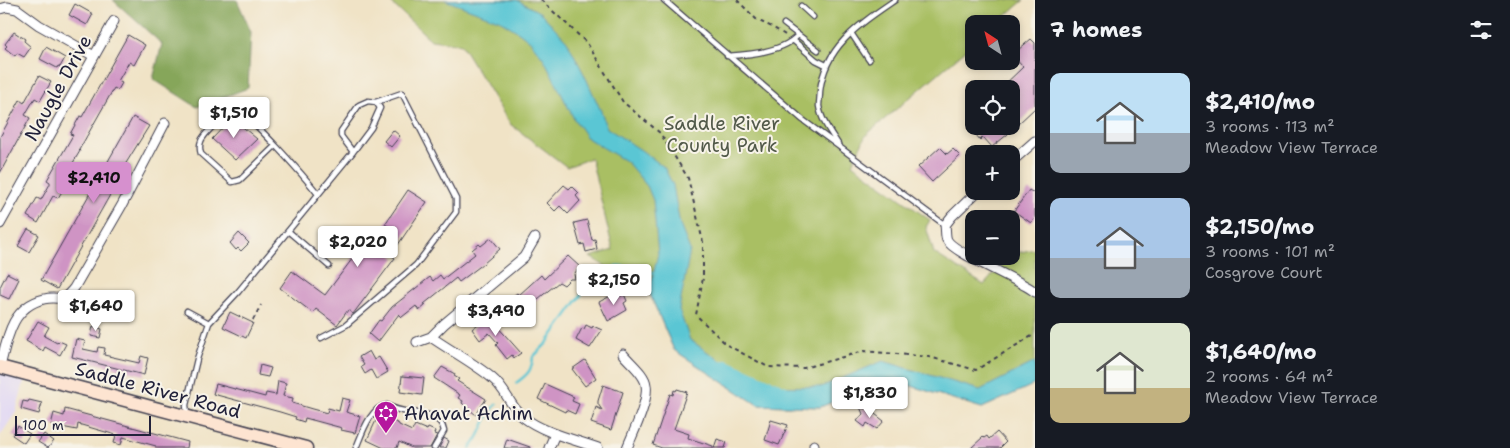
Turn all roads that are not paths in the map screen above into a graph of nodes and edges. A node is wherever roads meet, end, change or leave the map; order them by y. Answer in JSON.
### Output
{"nodes":[{"id":1,"x":664,"y":0,"type":"edge"},
{"id":2,"x":894,"y":0,"type":"edge"},
{"id":3,"x":800,"y":6,"type":"dead end"},
{"id":4,"x":0,"y":9,"type":"edge"},
{"id":5,"x":814,"y":17,"type":"dead end"},
{"id":6,"x":114,"y":21,"type":"dead end"},
{"id":7,"x":784,"y":24,"type":"dead end"},
{"id":8,"x":851,"y":33,"type":"junction"},
{"id":9,"x":798,"y":35,"type":"junction"},
{"id":10,"x":794,"y":41,"type":"junction"},
{"id":11,"x":818,"y":50,"type":"dead end"},
{"id":12,"x":94,"y":56,"type":"junction"},
{"id":13,"x":727,"y":56,"type":"junction"},
{"id":14,"x":869,"y":60,"type":"dead end"},
{"id":15,"x":826,"y":65,"type":"junction"},
{"id":16,"x":376,"y":102,"type":"junction"},
{"id":17,"x":164,"y":123,"type":"dead end"},
{"id":18,"x":1035,"y":141,"type":"edge"},
{"id":19,"x":275,"y":146,"type":"junction"},
{"id":20,"x":840,"y":147,"type":"junction"},
{"id":21,"x":353,"y":152,"type":"junction"},
{"id":22,"x":1020,"y":154,"type":"edge"},
{"id":23,"x":318,"y":194,"type":"junction"},
{"id":24,"x":969,"y":200,"type":"edge"},
{"id":25,"x":0,"y":224,"type":"edge"},
{"id":26,"x":945,"y":225,"type":"junction"},
{"id":27,"x":288,"y":231,"type":"junction"},
{"id":28,"x":535,"y":238,"type":"dead end"},
{"id":29,"x":329,"y":266,"type":"dead end"},
{"id":30,"x":1035,"y":292,"type":"edge"},
{"id":31,"x":187,"y":311,"type":"dead end"},
{"id":32,"x":209,"y":323,"type":"junction"},
{"id":33,"x":431,"y":337,"type":"junction"},
{"id":34,"x":321,"y":338,"type":"dead end"},
{"id":35,"x":417,"y":342,"type":"dead end"},
{"id":36,"x":623,"y":354,"type":"dead end"},
{"id":37,"x":0,"y":367,"type":"edge"},
{"id":38,"x":187,"y":416,"type":"junction"},
{"id":39,"x":554,"y":434,"type":"junction"},
{"id":40,"x":306,"y":448,"type":"edge"},
{"id":41,"x":356,"y":448,"type":"edge"},
{"id":42,"x":434,"y":448,"type":"edge"},
{"id":43,"x":549,"y":448,"type":"edge"},
{"id":44,"x":598,"y":448,"type":"edge"},
{"id":45,"x":626,"y":448,"type":"edge"}],
"edges":[{"from":1,"to":13,"type":"lane"},
{"from":2,"to":8,"type":"lane"},
{"from":3,"to":5,"type":"lane"},
{"from":4,"to":12,"type":"street"},
{"from":6,"to":12,"type":"street","name":"Naugle Drive"},
{"from":7,"to":9,"type":"lane"},
{"from":8,"to":14,"type":"lane"},
{"from":8,"to":15,"type":"lane"},
{"from":9,"to":10,"type":"lane"},
{"from":9,"to":11,"type":"lane"},
{"from":10,"to":13,"type":"lane"},
{"from":10,"to":15,"type":"lane"},
{"from":12,"to":25,"type":"street","name":"Naugle Drive"},
{"from":13,"to":20,"type":"lane"},
{"from":15,"to":20,"type":"lane"},
{"from":16,"to":21,"type":"lane"},
{"from":16,"to":21,"type":"lane"},
{"from":16,"to":34,"type":"lane"},
{"from":17,"to":37,"type":"street"},
{"from":18,"to":22,"type":"street"},
{"from":19,"to":19,"type":"lane"},
{"from":19,"to":23,"type":"lane"},
{"from":20,"to":26,"type":"lane"},
{"from":21,"to":23,"type":"lane"},
{"from":23,"to":27,"type":"lane"},
{"from":24,"to":26,"type":"street"},
{"from":26,"to":30,"type":"street"},
{"from":27,"to":29,"type":"lane"},
{"from":27,"to":32,"type":"lane"},
{"from":28,"to":33,"type":"street"},
{"from":31,"to":32,"type":"lane"},
{"from":32,"to":38,"type":"lane"},
{"from":33,"to":35,"type":"street"},
{"from":33,"to":39,"type":"street"},
{"from":36,"to":45,"type":"street"},
{"from":37,"to":38,"type":"main road","name":"Saddle River Road"},
{"from":38,"to":40,"type":"main road","name":"Saddle River Road"},
{"from":39,"to":43,"type":"street"},
{"from":39,"to":44,"type":"street"},
{"from":41,"to":42,"type":"lane"}]}
